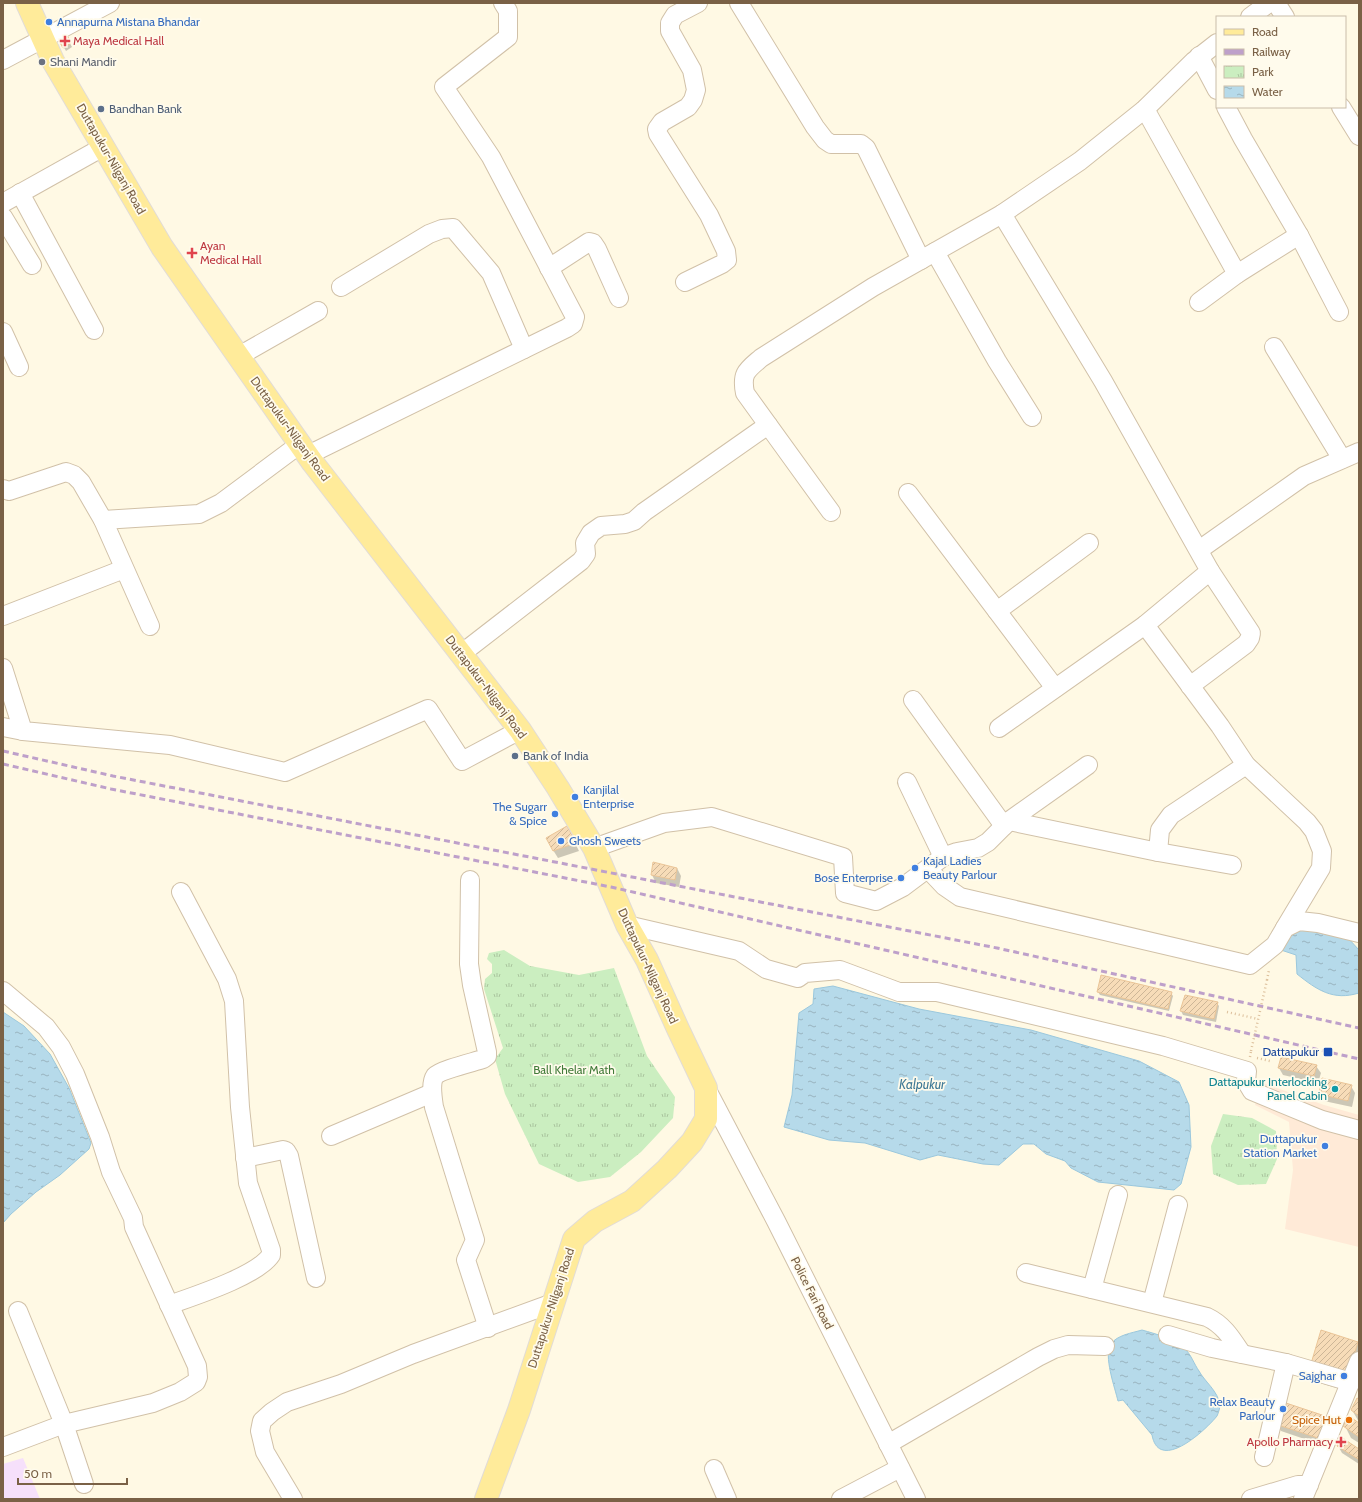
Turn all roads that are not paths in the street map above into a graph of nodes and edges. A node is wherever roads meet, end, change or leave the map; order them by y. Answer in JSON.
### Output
{"nodes":[{"id":1,"x":27,"y":3,"type":"edge"},
{"id":2,"x":110,"y":3,"type":"edge"},
{"id":3,"x":503,"y":3,"type":"edge"},
{"id":4,"x":698,"y":3,"type":"edge"},
{"id":5,"x":739,"y":3,"type":"edge"},
{"id":6,"x":1269,"y":3,"type":"edge"},
{"id":7,"x":1276,"y":3,"type":"edge"},
{"id":8,"x":1251,"y":16,"type":"edge"},
{"id":9,"x":1284,"y":16,"type":"edge"},
{"id":10,"x":43,"y":39,"type":"junction"},
{"id":11,"x":1216,"y":44,"type":"edge"},
{"id":12,"x":1199,"y":56,"type":"junction"},
{"id":13,"x":3,"y":60,"type":"edge"},
{"id":14,"x":1216,"y":88,"type":"edge"},
{"id":15,"x":1145,"y":108,"type":"junction"},
{"id":16,"x":1227,"y":108,"type":"edge"},
{"id":17,"x":1342,"y":108,"type":"edge"},
{"id":18,"x":1359,"y":136,"type":"edge"},
{"id":19,"x":103,"y":147,"type":"junction"},
{"id":20,"x":20,"y":194,"type":"junction"},
{"id":21,"x":3,"y":202,"type":"edge"},
{"id":22,"x":1002,"y":214,"type":"junction"},
{"id":23,"x":3,"y":217,"type":"edge"},
{"id":24,"x":1299,"y":235,"type":"junction"},
{"id":25,"x":928,"y":256,"type":"junction"},
{"id":26,"x":32,"y":265,"type":"dead end"},
{"id":27,"x":549,"y":268,"type":"junction"},
{"id":28,"x":1238,"y":274,"type":"junction"},
{"id":29,"x":685,"y":282,"type":"dead end"},
{"id":30,"x":341,"y":287,"type":"dead end"},
{"id":31,"x":619,"y":298,"type":"dead end"},
{"id":32,"x":1199,"y":302,"type":"dead end"},
{"id":33,"x":318,"y":311,"type":"dead end"},
{"id":34,"x":1339,"y":312,"type":"dead end"},
{"id":35,"x":94,"y":330,"type":"dead end"},
{"id":36,"x":3,"y":332,"type":"edge"},
{"id":37,"x":1274,"y":347,"type":"dead end"},
{"id":38,"x":524,"y":349,"type":"junction"},
{"id":39,"x":239,"y":356,"type":"junction"},
{"id":40,"x":18,"y":367,"type":"dead end"},
{"id":41,"x":1032,"y":417,"type":"dead end"},
{"id":42,"x":768,"y":425,"type":"junction"},
{"id":43,"x":304,"y":450,"type":"junction"},
{"id":44,"x":1359,"y":452,"type":"edge"},
{"id":45,"x":1342,"y":459,"type":"junction"},
{"id":46,"x":3,"y":489,"type":"edge"},
{"id":47,"x":908,"y":493,"type":"dead end"},
{"id":48,"x":831,"y":512,"type":"dead end"},
{"id":49,"x":103,"y":520,"type":"junction"},
{"id":50,"x":1089,"y":544,"type":"dead end"},
{"id":51,"x":1199,"y":550,"type":"junction"},
{"id":52,"x":124,"y":569,"type":"junction"},
{"id":53,"x":1210,"y":571,"type":"junction"},
{"id":54,"x":996,"y":611,"type":"junction"},
{"id":55,"x":3,"y":616,"type":"edge"},
{"id":56,"x":1145,"y":625,"type":"junction"},
{"id":57,"x":150,"y":626,"type":"dead end"},
{"id":58,"x":461,"y":654,"type":"junction"},
{"id":59,"x":3,"y":668,"type":"edge"},
{"id":60,"x":1190,"y":686,"type":"junction"},
{"id":61,"x":1055,"y":688,"type":"junction"},
{"id":62,"x":913,"y":700,"type":"dead end"},
{"id":63,"x":3,"y":727,"type":"edge"},
{"id":64,"x":998,"y":728,"type":"dead end"},
{"id":65,"x":520,"y":730,"type":"junction"},
{"id":66,"x":23,"y":731,"type":"junction"},
{"id":67,"x":1246,"y":765,"type":"junction"},
{"id":68,"x":1088,"y":766,"type":"dead end"},
{"id":69,"x":907,"y":782,"type":"dead end"},
{"id":70,"x":1007,"y":824,"type":"junction"},
{"id":71,"x":594,"y":848,"type":"junction"},
{"id":72,"x":1158,"y":852,"type":"junction"},
{"id":73,"x":943,"y":857,"type":"junction"},
{"id":74,"x":1232,"y":865,"type":"dead end"},
{"id":75,"x":928,"y":869,"type":"junction"},
{"id":76,"x":470,"y":880,"type":"dead end"},
{"id":77,"x":181,"y":892,"type":"dead end"},
{"id":78,"x":627,"y":925,"type":"junction"},
{"id":79,"x":1285,"y":928,"type":"junction"},
{"id":80,"x":1359,"y":933,"type":"edge"},
{"id":81,"x":3,"y":991,"type":"edge"},
{"id":82,"x":706,"y":1088,"type":"junction"},
{"id":83,"x":432,"y":1093,"type":"junction"},
{"id":84,"x":1359,"y":1130,"type":"edge"},
{"id":85,"x":331,"y":1136,"type":"dead end"},
{"id":86,"x":245,"y":1158,"type":"junction"},
{"id":87,"x":1118,"y":1196,"type":"dead end"},
{"id":88,"x":1178,"y":1205,"type":"dead end"},
{"id":89,"x":1026,"y":1273,"type":"dead end"},
{"id":90,"x":316,"y":1278,"type":"dead end"},
{"id":91,"x":1092,"y":1289,"type":"junction"},
{"id":92,"x":553,"y":1303,"type":"junction"},
{"id":93,"x":1152,"y":1303,"type":"junction"},
{"id":94,"x":169,"y":1305,"type":"junction"},
{"id":95,"x":18,"y":1311,"type":"dead end"},
{"id":96,"x":488,"y":1328,"type":"junction"},
{"id":97,"x":1168,"y":1335,"type":"dead end"},
{"id":98,"x":1105,"y":1346,"type":"dead end"},
{"id":99,"x":1242,"y":1354,"type":"junction"},
{"id":100,"x":1359,"y":1361,"type":"edge"},
{"id":101,"x":1286,"y":1364,"type":"junction"},
{"id":102,"x":1351,"y":1382,"type":"junction"},
{"id":103,"x":64,"y":1424,"type":"junction"},
{"id":104,"x":888,"y":1444,"type":"junction"},
{"id":105,"x":3,"y":1447,"type":"edge"},
{"id":106,"x":1264,"y":1457,"type":"dead end"},
{"id":107,"x":900,"y":1468,"type":"junction"},
{"id":108,"x":714,"y":1469,"type":"dead end"},
{"id":109,"x":84,"y":1484,"type":"dead end"},
{"id":110,"x":1306,"y":1492,"type":"edge"},
{"id":111,"x":293,"y":1499,"type":"edge"},
{"id":112,"x":486,"y":1499,"type":"edge"},
{"id":113,"x":727,"y":1499,"type":"edge"},
{"id":114,"x":841,"y":1499,"type":"edge"},
{"id":115,"x":916,"y":1499,"type":"edge"},
{"id":116,"x":1251,"y":1499,"type":"edge"}],
"edges":[{"from":1,"to":10,"type":"main road","name":"Duttapukur-Nilganj Road"},
{"from":2,"to":10,"type":"street"},
{"from":3,"to":27,"type":"street"},
{"from":4,"to":29,"type":"street"},
{"from":5,"to":25,"type":"street"},
{"from":6,"to":8,"type":"street"},
{"from":7,"to":9,"type":"street"},
{"from":10,"to":13,"type":"street"},
{"from":10,"to":19,"type":"main road","name":"Duttapukur-Nilganj Road"},
{"from":11,"to":12,"type":"street"},
{"from":12,"to":14,"type":"street"},
{"from":12,"to":15,"type":"street"},
{"from":15,"to":22,"type":"street"},
{"from":15,"to":28,"type":"street"},
{"from":16,"to":24,"type":"street"},
{"from":17,"to":18,"type":"street"},
{"from":19,"to":20,"type":"street"},
{"from":19,"to":39,"type":"main road","name":"Duttapukur-Nilganj Road"},
{"from":20,"to":21,"type":"street"},
{"from":20,"to":35,"type":"street"},
{"from":22,"to":25,"type":"street"},
{"from":22,"to":51,"type":"street"},
{"from":23,"to":26,"type":"street"},
{"from":24,"to":28,"type":"street"},
{"from":24,"to":34,"type":"street"},
{"from":25,"to":41,"type":"street"},
{"from":25,"to":42,"type":"street"},
{"from":27,"to":31,"type":"street"},
{"from":27,"to":38,"type":"street"},
{"from":28,"to":32,"type":"street"},
{"from":30,"to":38,"type":"street"},
{"from":33,"to":39,"type":"street"},
{"from":36,"to":40,"type":"street"},
{"from":37,"to":45,"type":"street"},
{"from":38,"to":43,"type":"street"},
{"from":39,"to":43,"type":"main road","name":"Duttapukur-Nilganj Road"},
{"from":42,"to":48,"type":"street"},
{"from":42,"to":58,"type":"street"},
{"from":43,"to":49,"type":"street"},
{"from":43,"to":58,"type":"main road","name":"Duttapukur-Nilganj Road"},
{"from":44,"to":45,"type":"street"},
{"from":45,"to":51,"type":"street"},
{"from":46,"to":49,"type":"street"},
{"from":47,"to":54,"type":"street"},
{"from":49,"to":52,"type":"street"},
{"from":50,"to":54,"type":"street"},
{"from":51,"to":53,"type":"street"},
{"from":52,"to":55,"type":"street"},
{"from":52,"to":57,"type":"street"},
{"from":53,"to":56,"type":"street"},
{"from":53,"to":60,"type":"street"},
{"from":54,"to":61,"type":"street"},
{"from":56,"to":60,"type":"street"},
{"from":56,"to":61,"type":"street"},
{"from":58,"to":65,"type":"main road","name":"Duttapukur-Nilganj Road"},
{"from":59,"to":66,"type":"street"},
{"from":60,"to":67,"type":"street"},
{"from":61,"to":64,"type":"street"},
{"from":62,"to":70,"type":"street"},
{"from":63,"to":66,"type":"street"},
{"from":65,"to":66,"type":"street"},
{"from":65,"to":71,"type":"main road","name":"Duttapukur-Nilganj Road"},
{"from":67,"to":72,"type":"street"},
{"from":67,"to":79,"type":"street"},
{"from":68,"to":70,"type":"street"},
{"from":69,"to":73,"type":"street"},
{"from":70,"to":72,"type":"street"},
{"from":70,"to":73,"type":"street"},
{"from":71,"to":75,"type":"street"},
{"from":71,"to":78,"type":"main road","name":"Duttapukur-Nilganj Road"},
{"from":72,"to":74,"type":"street"},
{"from":73,"to":75,"type":"street"},
{"from":75,"to":79,"type":"street"},
{"from":76,"to":83,"type":"street"},
{"from":77,"to":86,"type":"street"},
{"from":78,"to":82,"type":"main road","name":"Duttapukur-Nilganj Road"},
{"from":78,"to":84,"type":"street"},
{"from":79,"to":80,"type":"street"},
{"from":81,"to":94,"type":"street"},
{"from":82,"to":92,"type":"main road","name":"Duttapukur-Nilganj Road"},
{"from":82,"to":104,"type":"street","name":"Police Fari Road"},
{"from":83,"to":85,"type":"street"},
{"from":83,"to":96,"type":"street"},
{"from":86,"to":90,"type":"street"},
{"from":86,"to":94,"type":"street"},
{"from":87,"to":91,"type":"street"},
{"from":88,"to":93,"type":"street"},
{"from":89,"to":91,"type":"street"},
{"from":91,"to":93,"type":"street"},
{"from":92,"to":96,"type":"street"},
{"from":92,"to":112,"type":"main road","name":"Duttapukur-Nilganj Road"},
{"from":93,"to":99,"type":"street"},
{"from":94,"to":103,"type":"street"},
{"from":95,"to":103,"type":"street"},
{"from":96,"to":111,"type":"street"},
{"from":97,"to":99,"type":"street"},
{"from":98,"to":104,"type":"street"},
{"from":99,"to":101,"type":"street"},
{"from":100,"to":102,"type":"street"},
{"from":101,"to":102,"type":"street"},
{"from":101,"to":106,"type":"street"},
{"from":102,"to":110,"type":"street"},
{"from":103,"to":105,"type":"street"},
{"from":103,"to":109,"type":"street"},
{"from":104,"to":107,"type":"street","name":"Police Fari Road"},
{"from":107,"to":114,"type":"street"},
{"from":107,"to":115,"type":"street","name":"Police Fari Road"},
{"from":108,"to":113,"type":"street"},
{"from":110,"to":116,"type":"street"}]}
